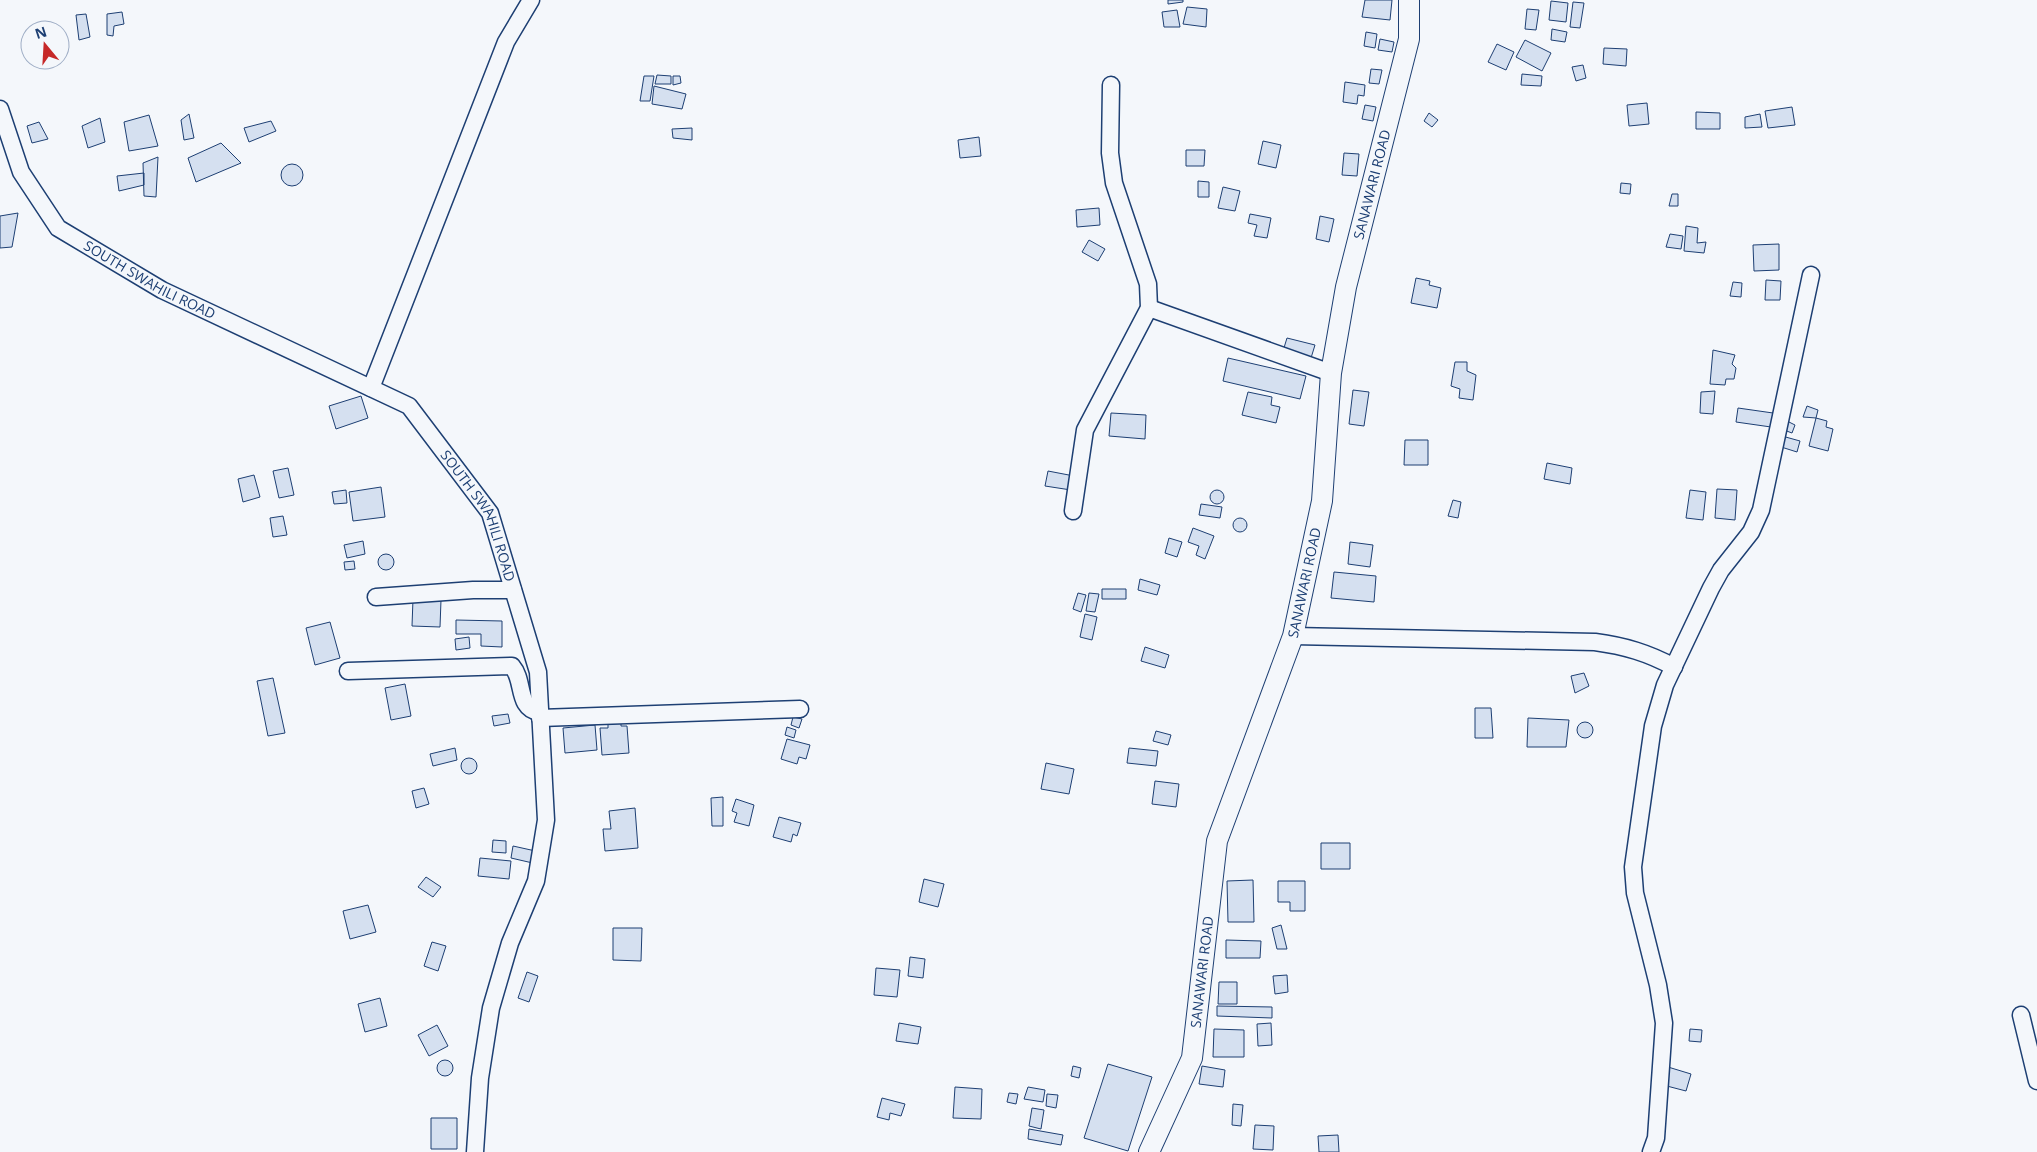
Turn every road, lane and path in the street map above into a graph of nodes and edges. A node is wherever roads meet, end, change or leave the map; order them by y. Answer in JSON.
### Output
{"nodes":[{"id":1,"x":531,"y":0,"type":"edge"},
{"id":2,"x":1409,"y":0,"type":"edge"},
{"id":3,"x":1111,"y":85,"type":"dead end"},
{"id":4,"x":0,"y":108,"type":"edge"},
{"id":5,"x":1811,"y":275,"type":"dead end"},
{"id":6,"x":1150,"y":308,"type":"junction"},
{"id":7,"x":1331,"y":373,"type":"junction"},
{"id":8,"x":371,"y":388,"type":"junction"},
{"id":9,"x":1073,"y":511,"type":"dead end"},
{"id":10,"x":513,"y":590,"type":"junction"},
{"id":11,"x":376,"y":597,"type":"dead end"},
{"id":12,"x":1293,"y":636,"type":"junction"},
{"id":13,"x":1674,"y":667,"type":"junction"},
{"id":14,"x":348,"y":671,"type":"dead end"},
{"id":15,"x":800,"y":709,"type":"dead end"},
{"id":16,"x":540,"y":715,"type":"junction"},
{"id":17,"x":2021,"y":1015,"type":"dead end"},
{"id":18,"x":2037,"y":1081,"type":"edge"},
{"id":19,"x":476,"y":1152,"type":"edge"},
{"id":20,"x":1149,"y":1152,"type":"edge"},
{"id":21,"x":1651,"y":1152,"type":"edge"}],
"edges":[{"from":1,"to":8,"type":"street"},
{"from":2,"to":7,"type":"street","name":"SANAWARI ROAD"},
{"from":3,"to":6,"type":"street"},
{"from":4,"to":8,"type":"street","name":"SOUTH SWAHILI ROAD"},
{"from":5,"to":13,"type":"street"},
{"from":6,"to":7,"type":"street"},
{"from":6,"to":9,"type":"street"},
{"from":7,"to":12,"type":"street","name":"SANAWARI ROAD"},
{"from":8,"to":10,"type":"street","name":"SOUTH SWAHILI ROAD"},
{"from":10,"to":11,"type":"street"},
{"from":10,"to":16,"type":"street","name":"SOUTH SWAHILI ROAD"},
{"from":12,"to":13,"type":"street"},
{"from":12,"to":20,"type":"street","name":"SANAWARI ROAD"},
{"from":13,"to":21,"type":"street"},
{"from":14,"to":16,"type":"street"},
{"from":15,"to":16,"type":"street"},
{"from":16,"to":19,"type":"street","name":"SOUTH SWAHILI ROAD"},
{"from":17,"to":18,"type":"street"}]}
